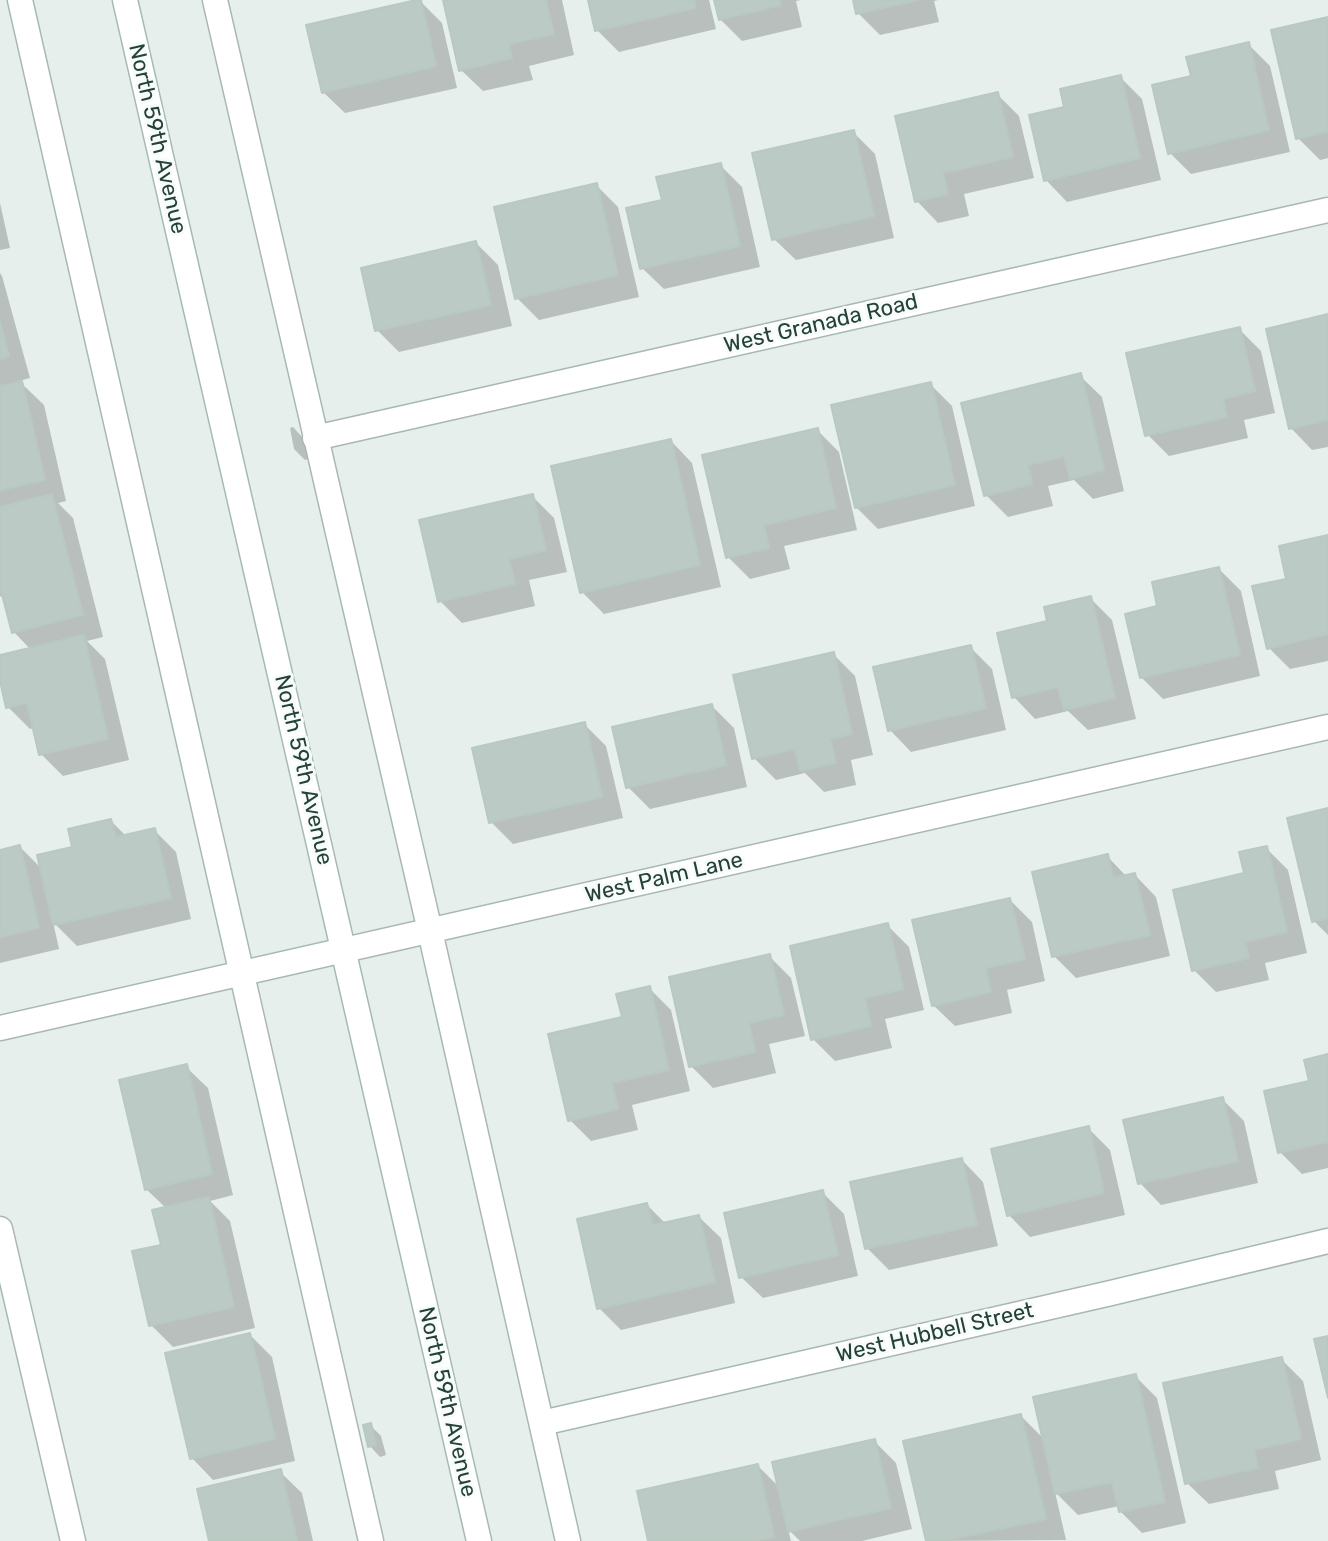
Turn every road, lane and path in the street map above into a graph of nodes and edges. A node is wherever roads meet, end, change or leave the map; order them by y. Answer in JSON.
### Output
{"nodes":[{"id":1,"x":20,"y":0,"type":"edge"},
{"id":2,"x":125,"y":0,"type":"edge"},
{"id":3,"x":215,"y":0,"type":"edge"},
{"id":4,"x":1328,"y":210,"type":"edge"},
{"id":5,"x":315,"y":438,"type":"junction"},
{"id":6,"x":1328,"y":727,"type":"edge"},
{"id":7,"x":430,"y":931,"type":"junction"},
{"id":8,"x":345,"y":950,"type":"junction"},
{"id":9,"x":243,"y":973,"type":"junction"},
{"id":10,"x":0,"y":1028,"type":"edge"},
{"id":11,"x":0,"y":1229,"type":"edge"},
{"id":12,"x":1328,"y":1241,"type":"edge"},
{"id":13,"x":542,"y":1423,"type":"junction"},
{"id":14,"x":73,"y":1541,"type":"edge"},
{"id":15,"x":371,"y":1541,"type":"edge"},
{"id":16,"x":479,"y":1541,"type":"edge"},
{"id":17,"x":568,"y":1541,"type":"edge"}],
"edges":[{"from":1,"to":9,"type":"street"},
{"from":2,"to":8,"type":"street","name":"North 59th Avenue"},
{"from":3,"to":5,"type":"street"},
{"from":4,"to":5,"type":"street","name":"West Granada Road"},
{"from":5,"to":7,"type":"street"},
{"from":6,"to":7,"type":"street","name":"West Palm Lane"},
{"from":7,"to":8,"type":"street","name":"West Palm Lane"},
{"from":7,"to":13,"type":"street"},
{"from":8,"to":9,"type":"street","name":"West Palm Lane"},
{"from":8,"to":16,"type":"street","name":"North 59th Avenue"},
{"from":9,"to":10,"type":"street","name":"West Palm Lane"},
{"from":9,"to":15,"type":"street"},
{"from":11,"to":14,"type":"street"},
{"from":12,"to":13,"type":"street","name":"West Hubbell Street"},
{"from":13,"to":17,"type":"street"}]}
